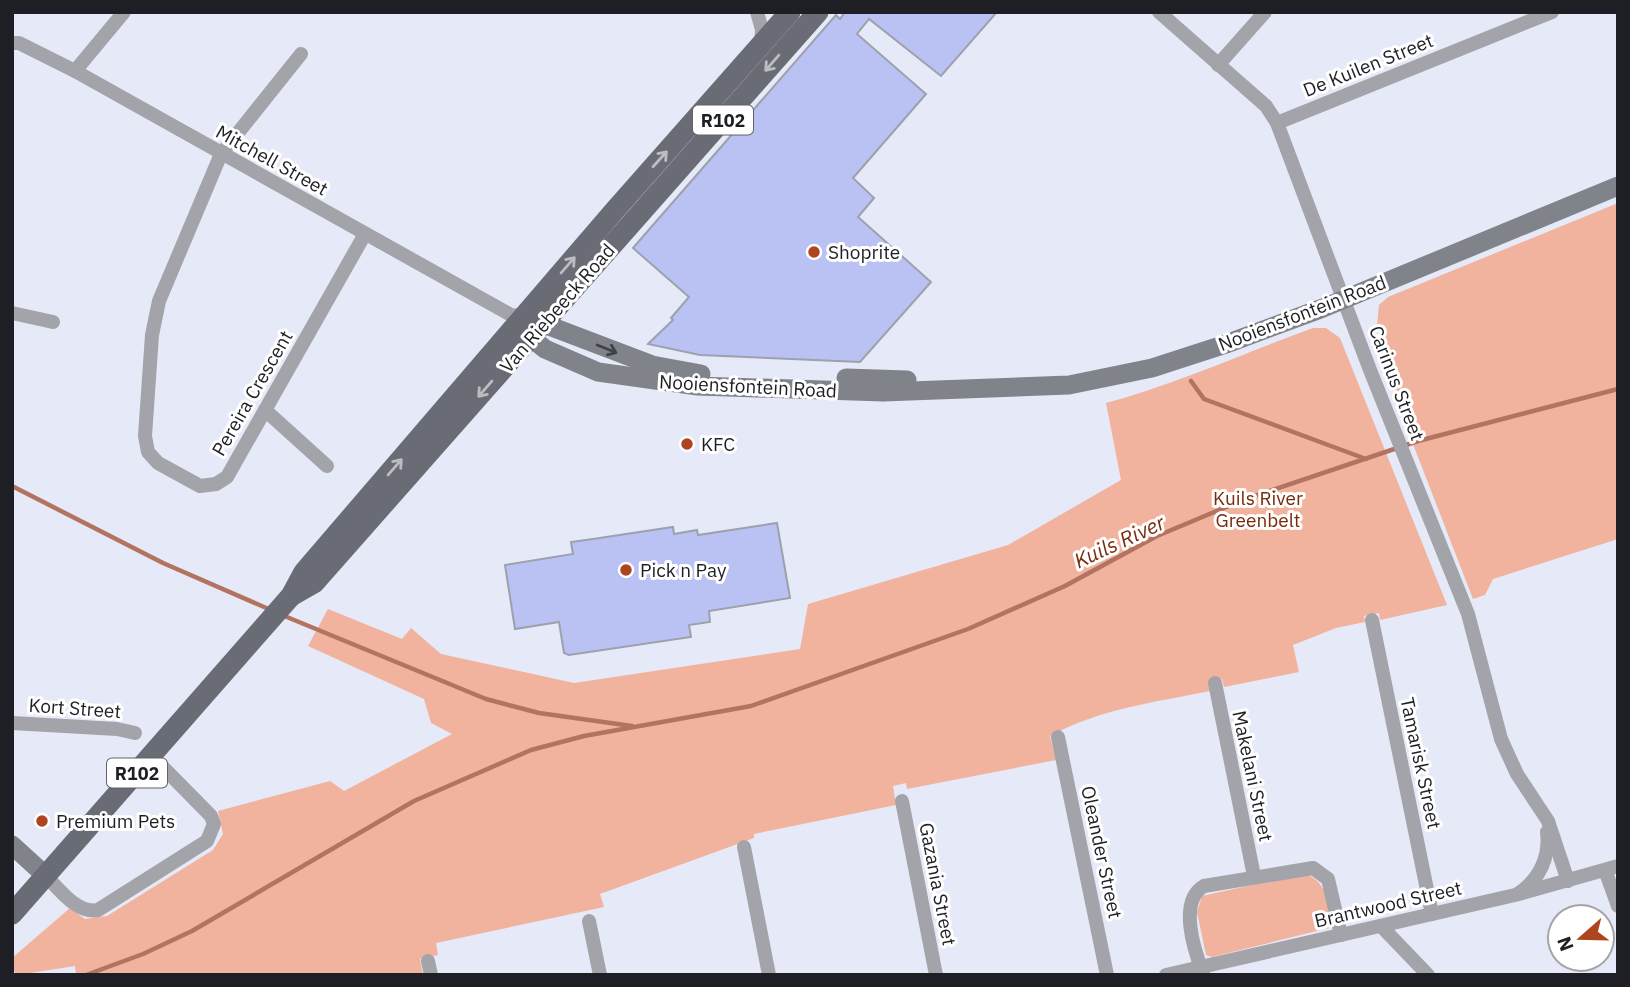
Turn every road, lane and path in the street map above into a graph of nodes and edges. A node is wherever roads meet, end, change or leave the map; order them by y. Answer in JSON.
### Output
{"nodes":[{"id":1,"x":124,"y":12,"type":"edge"},
{"id":2,"x":757,"y":12,"type":"edge"},
{"id":3,"x":790,"y":12,"type":"edge"},
{"id":4,"x":818,"y":12,"type":"edge"},
{"id":5,"x":1159,"y":12,"type":"edge"},
{"id":6,"x":1265,"y":12,"type":"edge"},
{"id":7,"x":1552,"y":12,"type":"edge"},
{"id":8,"x":12,"y":43,"type":"edge"},
{"id":9,"x":761,"y":45,"type":"junction"},
{"id":10,"x":301,"y":54,"type":"dead end"},
{"id":11,"x":1218,"y":65,"type":"junction"},
{"id":12,"x":75,"y":71,"type":"junction"},
{"id":13,"x":1277,"y":123,"type":"junction"},
{"id":14,"x":221,"y":154,"type":"junction"},
{"id":15,"x":1618,"y":186,"type":"edge"},
{"id":16,"x":365,"y":234,"type":"junction"},
{"id":17,"x":1344,"y":298,"type":"junction"},
{"id":18,"x":12,"y":313,"type":"edge"},
{"id":19,"x":53,"y":322,"type":"dead end"},
{"id":20,"x":525,"y":323,"type":"junction"},
{"id":21,"x":265,"y":410,"type":"junction"},
{"id":22,"x":327,"y":466,"type":"dead end"},
{"id":23,"x":1372,"y":620,"type":"dead end"},
{"id":24,"x":1215,"y":683,"type":"dead end"},
{"id":25,"x":12,"y":723,"type":"edge"},
{"id":26,"x":135,"y":733,"type":"dead end"},
{"id":27,"x":1058,"y":737,"type":"dead end"},
{"id":28,"x":152,"y":756,"type":"junction"},
{"id":29,"x":902,"y":801,"type":"dead end"},
{"id":30,"x":1537,"y":807,"type":"junction"},
{"id":31,"x":12,"y":845,"type":"edge"},
{"id":32,"x":744,"y":846,"type":"dead end"},
{"id":33,"x":1611,"y":868,"type":"edge"},
{"id":34,"x":46,"y":876,"type":"junction"},
{"id":35,"x":1254,"y":876,"type":"junction"},
{"id":36,"x":1568,"y":881,"type":"junction"},
{"id":37,"x":1515,"y":895,"type":"junction"},
{"id":38,"x":1618,"y":906,"type":"edge"},
{"id":39,"x":12,"y":914,"type":"edge"},
{"id":40,"x":1432,"y":914,"type":"junction"},
{"id":41,"x":589,"y":921,"type":"dead end"},
{"id":42,"x":1381,"y":926,"type":"junction"},
{"id":43,"x":1341,"y":935,"type":"junction"},
{"id":44,"x":1202,"y":971,"type":"edge"},
{"id":45,"x":600,"y":975,"type":"edge"},
{"id":46,"x":769,"y":975,"type":"edge"},
{"id":47,"x":936,"y":975,"type":"edge"},
{"id":48,"x":1107,"y":975,"type":"edge"},
{"id":49,"x":1166,"y":975,"type":"edge"},
{"id":50,"x":1428,"y":975,"type":"edge"}],
"edges":[{"from":1,"to":12,"type":"street"},
{"from":2,"to":9,"type":"street"},
{"from":3,"to":9,"type":"main road","name":"Van Riebeeck Road","number":"R102"},
{"from":4,"to":20,"type":"main road","name":"Van Riebeeck Road","number":"R102","one_way":true},
{"from":5,"to":11,"type":"street","name":"Carinus Street"},
{"from":6,"to":11,"type":"street"},
{"from":7,"to":13,"type":"street","name":"De Kuilen Street"},
{"from":8,"to":12,"type":"street","name":"Mitchell Street"},
{"from":20,"to":9,"type":"main road","name":"Van Riebeeck Road","number":"R102","one_way":true},
{"from":10,"to":14,"type":"street"},
{"from":11,"to":13,"type":"street","name":"Carinus Street"},
{"from":12,"to":14,"type":"street","name":"Mitchell Street"},
{"from":13,"to":17,"type":"street","name":"Carinus Street"},
{"from":14,"to":16,"type":"street","name":"Mitchell Street"},
{"from":14,"to":21,"type":"street","name":"Pereira Crescent"},
{"from":15,"to":17,"type":"street","name":"Nooiensfontein Road"},
{"from":16,"to":20,"type":"street","name":"Mitchell Street"},
{"from":16,"to":21,"type":"street","name":"Pereira Crescent"},
{"from":17,"to":20,"type":"street","name":"Nooiensfontein Road"},
{"from":17,"to":30,"type":"street","name":"Carinus Street"},
{"from":18,"to":19,"type":"street"},
{"from":20,"to":28,"type":"main road","name":"Van Riebeeck Road","number":"R102"},
{"from":21,"to":22,"type":"street"},
{"from":23,"to":40,"type":"street","name":"Tamarisk Street"},
{"from":24,"to":35,"type":"street","name":"Makelani Street"},
{"from":25,"to":26,"type":"street","name":"Kort Street"},
{"from":27,"to":48,"type":"street","name":"Oleander Street"},
{"from":28,"to":34,"type":"main road","name":"Van Riebeeck Road","number":"R102"},
{"from":28,"to":34,"type":"street"},
{"from":29,"to":47,"type":"street","name":"Gazania Street"},
{"from":30,"to":36,"type":"street","name":"Carinus Street"},
{"from":30,"to":37,"type":"street","name":"Carinus Street"},
{"from":31,"to":34,"type":"street"},
{"from":32,"to":46,"type":"street"},
{"from":33,"to":36,"type":"street","name":"Brantwood Street"},
{"from":33,"to":38,"type":"street"},
{"from":34,"to":39,"type":"main road","name":"Van Riebeeck Road","number":"R102"},
{"from":35,"to":43,"type":"street"},
{"from":35,"to":44,"type":"street"},
{"from":36,"to":37,"type":"street","name":"Brantwood Street"},
{"from":37,"to":40,"type":"street","name":"Brantwood Street"},
{"from":40,"to":42,"type":"street","name":"Brantwood Street"},
{"from":41,"to":45,"type":"street"},
{"from":42,"to":43,"type":"street","name":"Brantwood Street"},
{"from":42,"to":50,"type":"street"},
{"from":43,"to":44,"type":"street","name":"Brantwood Street"},
{"from":44,"to":49,"type":"street","name":"Brantwood Street"}]}
